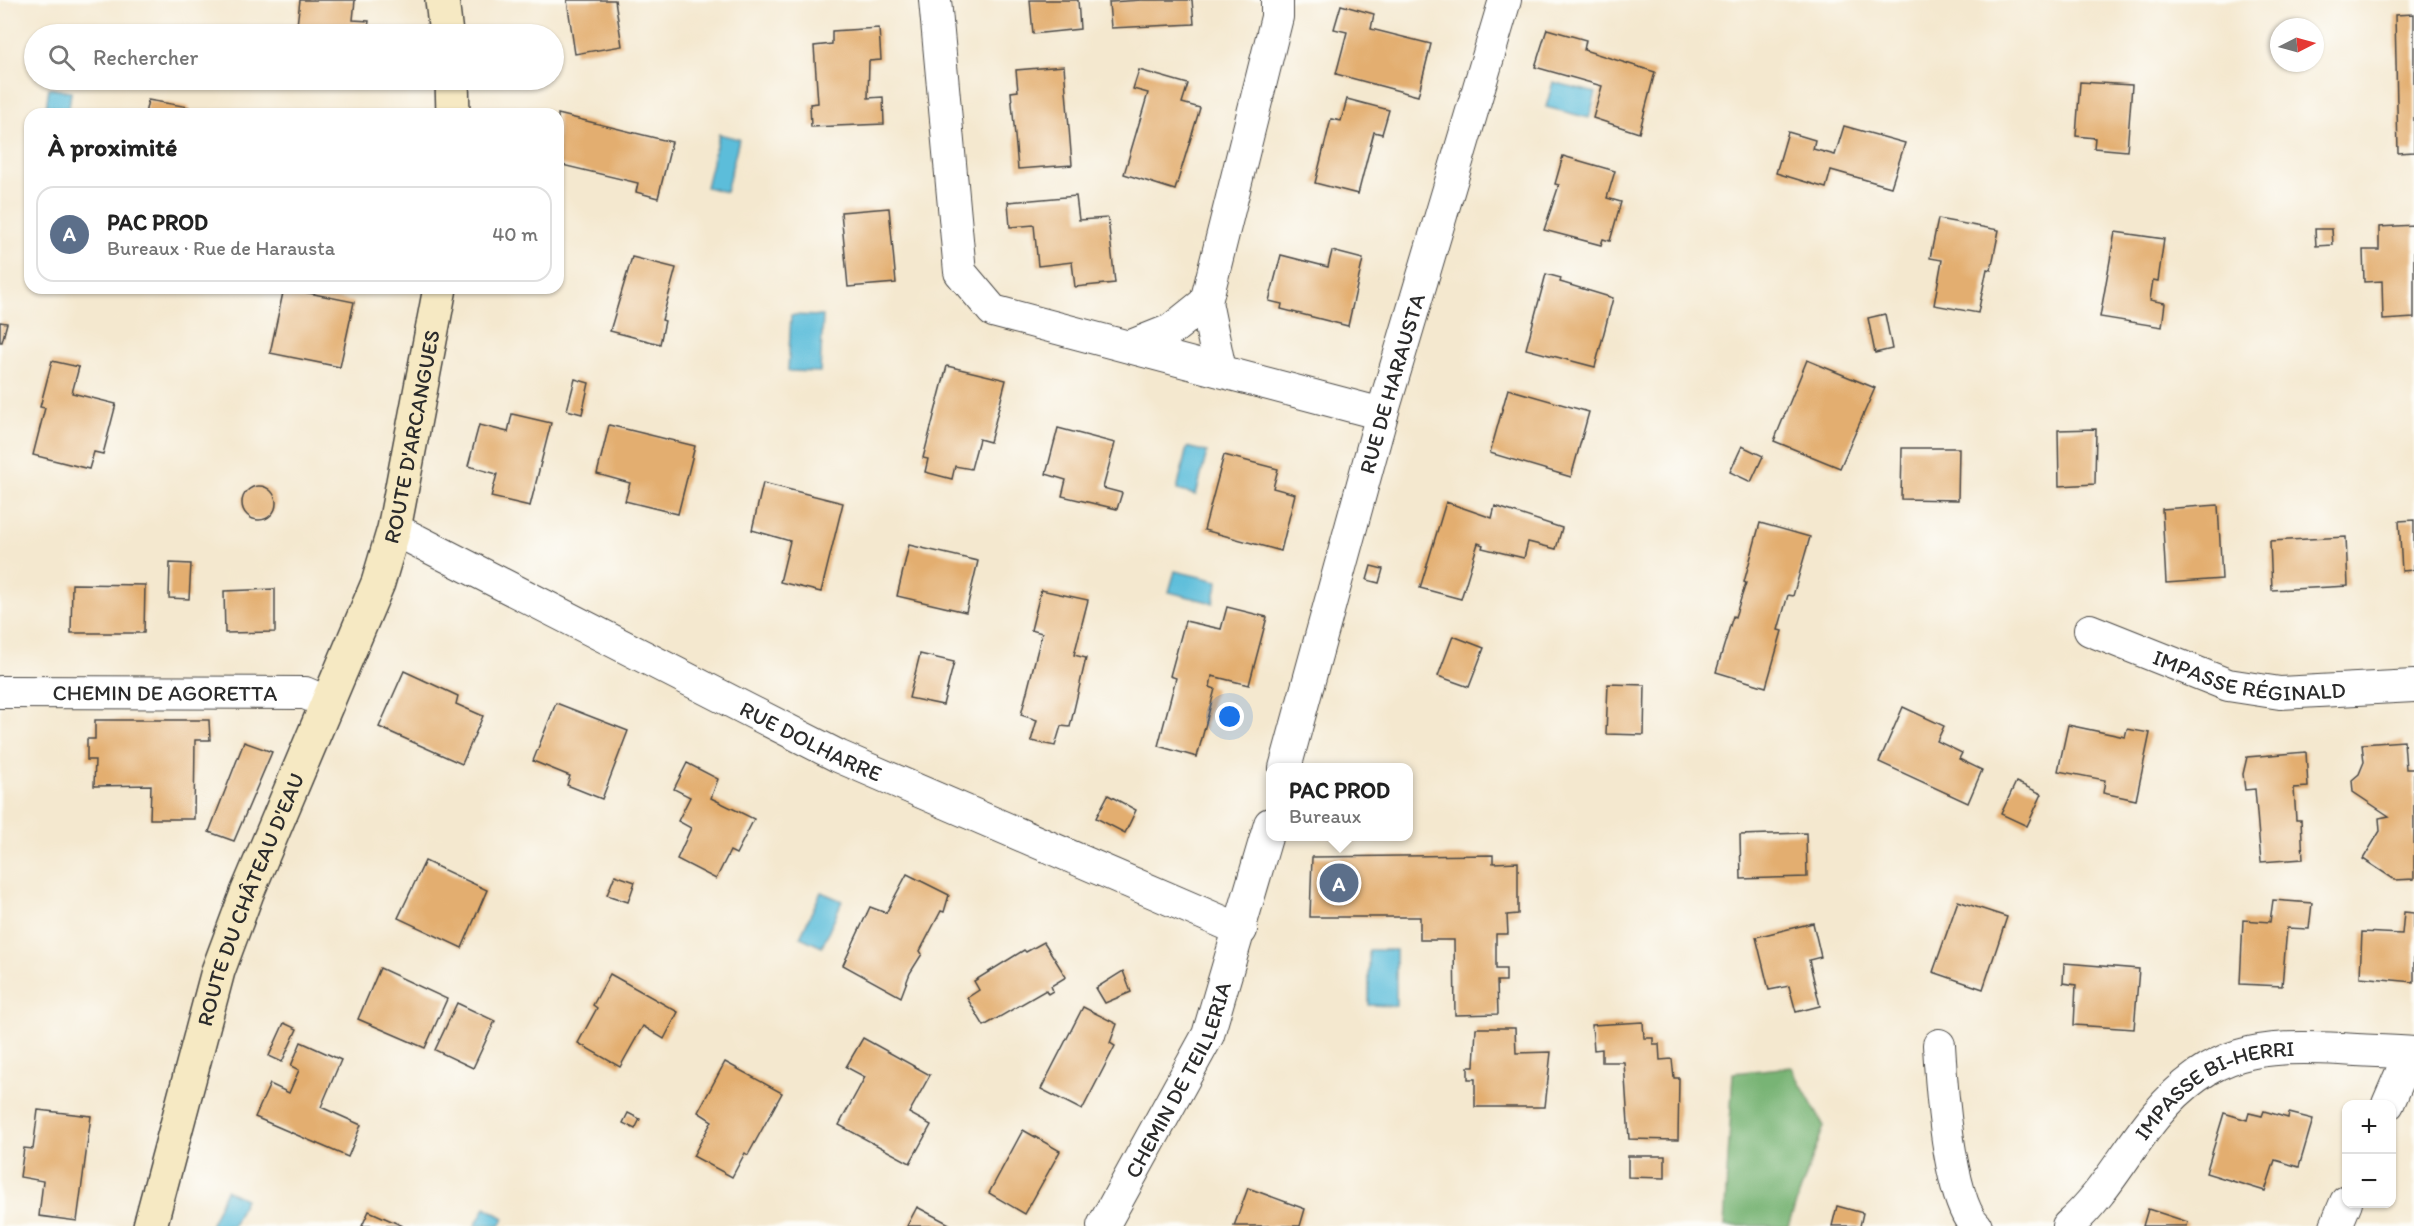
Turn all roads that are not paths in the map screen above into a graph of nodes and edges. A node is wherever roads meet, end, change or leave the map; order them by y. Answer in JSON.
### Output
{"nodes":[{"id":1,"x":442,"y":0,"type":"edge"},
{"id":2,"x":935,"y":0,"type":"edge"},
{"id":3,"x":1277,"y":0,"type":"edge"},
{"id":4,"x":1505,"y":0,"type":"edge"},
{"id":5,"x":445,"y":24,"type":"edge"},
{"id":6,"x":452,"y":90,"type":"edge"},
{"id":7,"x":453,"y":108,"type":"edge"},
{"id":8,"x":439,"y":294,"type":"edge"},
{"id":9,"x":1206,"y":302,"type":"junction"},
{"id":10,"x":1131,"y":346,"type":"junction"},
{"id":11,"x":1220,"y":370,"type":"junction"},
{"id":12,"x":1382,"y":414,"type":"junction"},
{"id":13,"x":394,"y":529,"type":"junction"},
{"id":14,"x":378,"y":583,"type":"joint"},
{"id":15,"x":2090,"y":630,"type":"dead end"},
{"id":16,"x":2414,"y":686,"type":"edge"},
{"id":17,"x":0,"y":692,"type":"edge"},
{"id":18,"x":328,"y":703,"type":"junction"},
{"id":19,"x":1287,"y":763,"type":"edge"},
{"id":20,"x":1266,"y":839,"type":"edge"},
{"id":21,"x":1241,"y":930,"type":"junction"},
{"id":22,"x":1939,"y":1045,"type":"dead end"},
{"id":23,"x":2412,"y":1053,"type":"edge"},
{"id":24,"x":2390,"y":1100,"type":"edge"},
{"id":25,"x":2344,"y":1208,"type":"edge"},
{"id":26,"x":150,"y":1226,"type":"edge"},
{"id":27,"x":1103,"y":1226,"type":"edge"},
{"id":28,"x":1976,"y":1226,"type":"edge"},
{"id":29,"x":2068,"y":1226,"type":"edge"},
{"id":30,"x":2336,"y":1226,"type":"edge"}],
"edges":[{"from":1,"to":5,"type":"street"},
{"from":2,"to":10,"type":"street"},
{"from":3,"to":9,"type":"street"},
{"from":4,"to":12,"type":"street","name":"RUE DE HARAUSTA"},
{"from":6,"to":7,"type":"street"},
{"from":8,"to":13,"type":"street","name":"ROUTE D'ARCANGUES"},
{"from":9,"to":10,"type":"street"},
{"from":9,"to":11,"type":"street"},
{"from":10,"to":11,"type":"street"},
{"from":11,"to":12,"type":"street"},
{"from":12,"to":19,"type":"street","name":"RUE DE HARAUSTA"},
{"from":13,"to":14,"type":"street","name":"ROUTE D'ARCANGUES"},
{"from":13,"to":21,"type":"street","name":"RUE DOLHARRE"},
{"from":14,"to":18,"type":"street","name":"ROUTE DU CHÂTEAU D'EAU"},
{"from":15,"to":16,"type":"street","name":"IMPASSE RÉGINALD"},
{"from":17,"to":18,"type":"street","name":"CHEMIN DE AGORETTA"},
{"from":18,"to":26,"type":"street","name":"ROUTE DU CHÂTEAU D'EAU"},
{"from":20,"to":21,"type":"street"},
{"from":21,"to":27,"type":"street","name":"CHEMIN DE TEILLERIA"},
{"from":22,"to":28,"type":"street"},
{"from":23,"to":24,"type":"street","name":"IMPASSE BI-HERRI"},
{"from":23,"to":29,"type":"street","name":"IMPASSE BI-HERRI"},
{"from":25,"to":30,"type":"street"}]}
